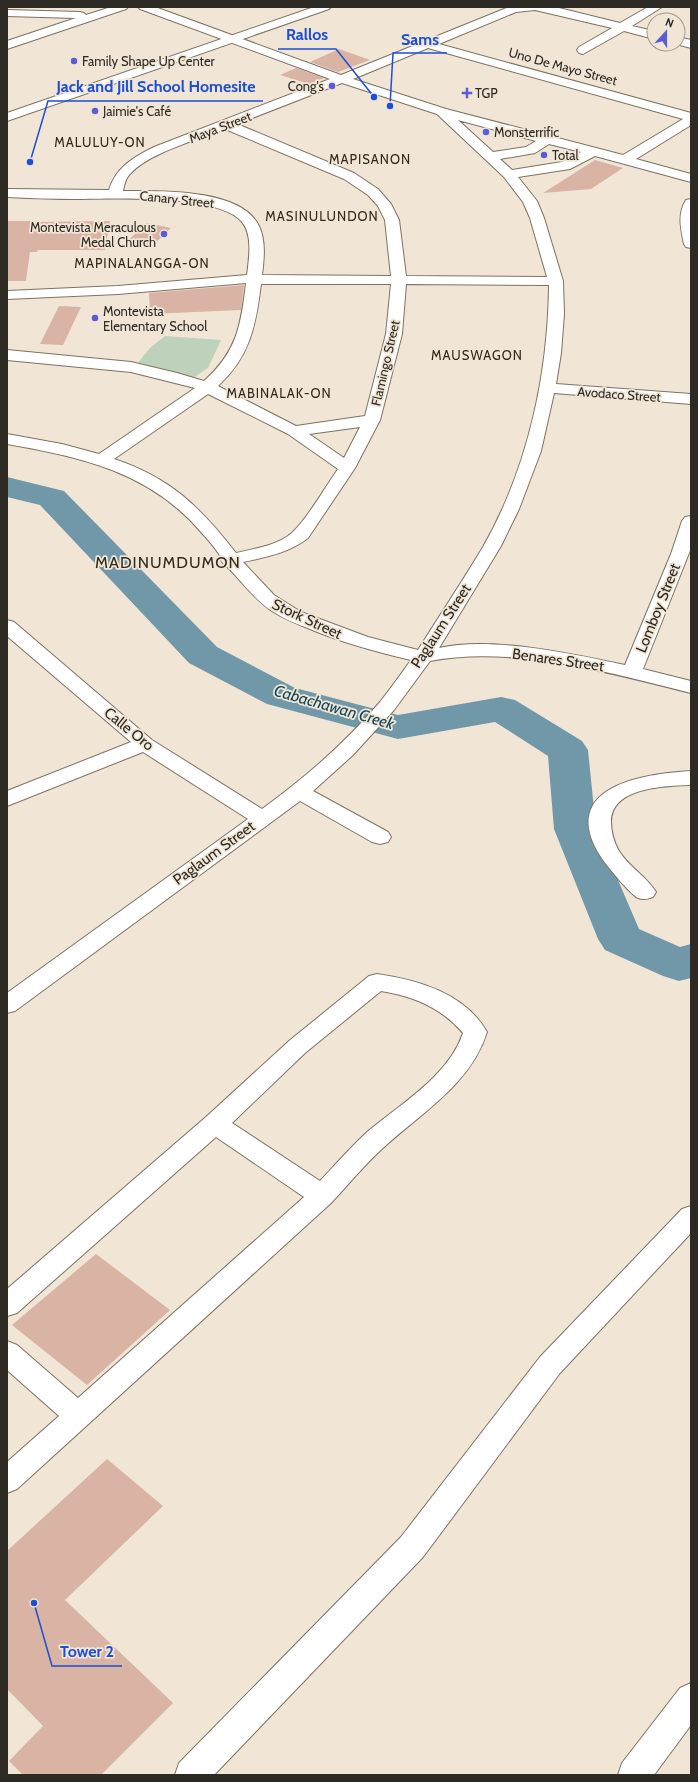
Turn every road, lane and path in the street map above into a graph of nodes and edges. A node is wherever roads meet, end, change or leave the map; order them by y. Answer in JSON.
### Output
{"nodes":[{"id":1,"x":122,"y":7,"type":"edge"},
{"id":2,"x":144,"y":7,"type":"edge"},
{"id":3,"x":325,"y":7,"type":"edge"},
{"id":4,"x":535,"y":7,"type":"edge"},
{"id":5,"x":656,"y":7,"type":"edge"},
{"id":6,"x":7,"y":13,"type":"edge"},
{"id":7,"x":95,"y":16,"type":"junction"},
{"id":8,"x":622,"y":27,"type":"junction"},
{"id":9,"x":646,"y":33,"type":"edge"},
{"id":10,"x":234,"y":40,"type":"junction"},
{"id":11,"x":426,"y":44,"type":"junction"},
{"id":12,"x":7,"y":45,"type":"edge"},
{"id":13,"x":583,"y":50,"type":"dead end"},
{"id":14,"x":342,"y":79,"type":"junction"},
{"id":15,"x":441,"y":111,"type":"junction"},
{"id":16,"x":7,"y":117,"type":"edge"},
{"id":17,"x":691,"y":118,"type":"edge"},
{"id":18,"x":227,"y":124,"type":"junction"},
{"id":19,"x":549,"y":139,"type":"junction"},
{"id":20,"x":594,"y":151,"type":"junction"},
{"id":21,"x":490,"y":156,"type":"junction"},
{"id":22,"x":627,"y":159,"type":"junction"},
{"id":23,"x":509,"y":174,"type":"junction"},
{"id":24,"x":691,"y":178,"type":"edge"},
{"id":25,"x":7,"y":194,"type":"edge"},
{"id":26,"x":115,"y":194,"type":"junction"},
{"id":27,"x":691,"y":204,"type":"edge"},
{"id":28,"x":691,"y":244,"type":"edge"},
{"id":29,"x":254,"y":279,"type":"junction"},
{"id":30,"x":399,"y":279,"type":"junction"},
{"id":31,"x":556,"y":281,"type":"junction"},
{"id":32,"x":7,"y":295,"type":"edge"},
{"id":33,"x":7,"y":355,"type":"edge"},
{"id":34,"x":207,"y":387,"type":"junction"},
{"id":35,"x":547,"y":388,"type":"junction"},
{"id":36,"x":691,"y":399,"type":"edge"},
{"id":37,"x":372,"y":420,"type":"junction"},
{"id":38,"x":294,"y":431,"type":"junction"},
{"id":39,"x":7,"y":439,"type":"edge"},
{"id":40,"x":103,"y":459,"type":"junction"},
{"id":41,"x":347,"y":468,"type":"junction"},
{"id":42,"x":691,"y":521,"type":"edge"},
{"id":43,"x":230,"y":560,"type":"junction"},
{"id":44,"x":7,"y":626,"type":"edge"},
{"id":45,"x":424,"y":656,"type":"junction"},
{"id":46,"x":632,"y":672,"type":"junction"},
{"id":47,"x":691,"y":687,"type":"edge"},
{"id":48,"x":145,"y":744,"type":"junction"},
{"id":49,"x":691,"y":778,"type":"edge"},
{"id":50,"x":299,"y":792,"type":"junction"},
{"id":51,"x":7,"y":799,"type":"edge"},
{"id":52,"x":261,"y":818,"type":"junction"},
{"id":53,"x":380,"y":837,"type":"dead end"},
{"id":54,"x":645,"y":892,"type":"dead end"},
{"id":55,"x":7,"y":1005,"type":"edge"},
{"id":56,"x":215,"y":1124,"type":"junction"},
{"id":57,"x":322,"y":1196,"type":"junction"},
{"id":58,"x":691,"y":1216,"type":"edge"},
{"id":59,"x":7,"y":1305,"type":"edge"},
{"id":60,"x":7,"y":1353,"type":"edge"},
{"id":61,"x":79,"y":1416,"type":"junction"},
{"id":62,"x":7,"y":1480,"type":"edge"},
{"id":63,"x":691,"y":1699,"type":"edge"},
{"id":64,"x":191,"y":1775,"type":"edge"},
{"id":65,"x":634,"y":1775,"type":"edge"}],
"edges":[{"from":1,"to":7,"type":"street"},
{"from":2,"to":10,"type":"street"},
{"from":3,"to":10,"type":"street"},
{"from":4,"to":8,"type":"street","name":"Maya Street"},
{"from":4,"to":11,"type":"street","name":"Maya Street"},
{"from":5,"to":8,"type":"street"},
{"from":6,"to":7,"type":"street"},
{"from":7,"to":12,"type":"street"},
{"from":8,"to":9,"type":"street","name":"Maya Street"},
{"from":8,"to":13,"type":"street"},
{"from":10,"to":14,"type":"street"},
{"from":10,"to":16,"type":"street"},
{"from":11,"to":14,"type":"street","name":"Maya Street"},
{"from":11,"to":17,"type":"street","name":"Uno De Mayo Street"},
{"from":14,"to":15,"type":"street"},
{"from":14,"to":18,"type":"street","name":"Maya Street"},
{"from":15,"to":19,"type":"street"},
{"from":15,"to":21,"type":"street","name":"Paglaum Street"},
{"from":17,"to":22,"type":"street"},
{"from":18,"to":26,"type":"street","name":"Maya Street"},
{"from":18,"to":30,"type":"street","name":"Flamingo Street"},
{"from":19,"to":20,"type":"street"},
{"from":19,"to":21,"type":"street"},
{"from":20,"to":22,"type":"street"},
{"from":20,"to":23,"type":"street"},
{"from":21,"to":23,"type":"street","name":"Paglaum Street"},
{"from":22,"to":24,"type":"street"},
{"from":23,"to":31,"type":"street","name":"Paglaum Street"},
{"from":25,"to":26,"type":"street","name":"Canary Street"},
{"from":26,"to":29,"type":"street","name":"Canary Street"},
{"from":27,"to":28,"type":"street"},
{"from":29,"to":30,"type":"street"},
{"from":29,"to":32,"type":"street"},
{"from":29,"to":34,"type":"street","name":"Canary Street"},
{"from":30,"to":31,"type":"street"},
{"from":30,"to":37,"type":"street","name":"Flamingo Street"},
{"from":31,"to":35,"type":"street","name":"Paglaum Street"},
{"from":33,"to":34,"type":"street"},
{"from":34,"to":38,"type":"street"},
{"from":34,"to":40,"type":"street","name":"Canary Street"},
{"from":35,"to":36,"type":"street","name":"Avodaco Street"},
{"from":35,"to":45,"type":"street","name":"Paglaum Street"},
{"from":37,"to":38,"type":"street"},
{"from":37,"to":41,"type":"street","name":"Flamingo Street"},
{"from":38,"to":41,"type":"street"},
{"from":39,"to":40,"type":"street","name":"Stork Street"},
{"from":40,"to":43,"type":"street","name":"Stork Street"},
{"from":41,"to":43,"type":"street","name":"Flamingo Street"},
{"from":42,"to":46,"type":"street","name":"Lomboy Street"},
{"from":43,"to":45,"type":"street","name":"Stork Street"},
{"from":44,"to":48,"type":"street","name":"Calle Oro"},
{"from":45,"to":46,"type":"street","name":"Benares Street"},
{"from":45,"to":50,"type":"street","name":"Paglaum Street"},
{"from":46,"to":47,"type":"street","name":"Benares Street"},
{"from":48,"to":51,"type":"street"},
{"from":48,"to":52,"type":"street","name":"Calle Oro"},
{"from":49,"to":54,"type":"street"},
{"from":50,"to":52,"type":"street","name":"Paglaum Street"},
{"from":50,"to":53,"type":"street"},
{"from":52,"to":55,"type":"street","name":"Paglaum Street"},
{"from":56,"to":57,"type":"street"},
{"from":56,"to":57,"type":"street"},
{"from":56,"to":59,"type":"street"},
{"from":57,"to":61,"type":"street"},
{"from":58,"to":64,"type":"street"},
{"from":60,"to":61,"type":"street"},
{"from":61,"to":62,"type":"street"},
{"from":63,"to":65,"type":"street"}]}
